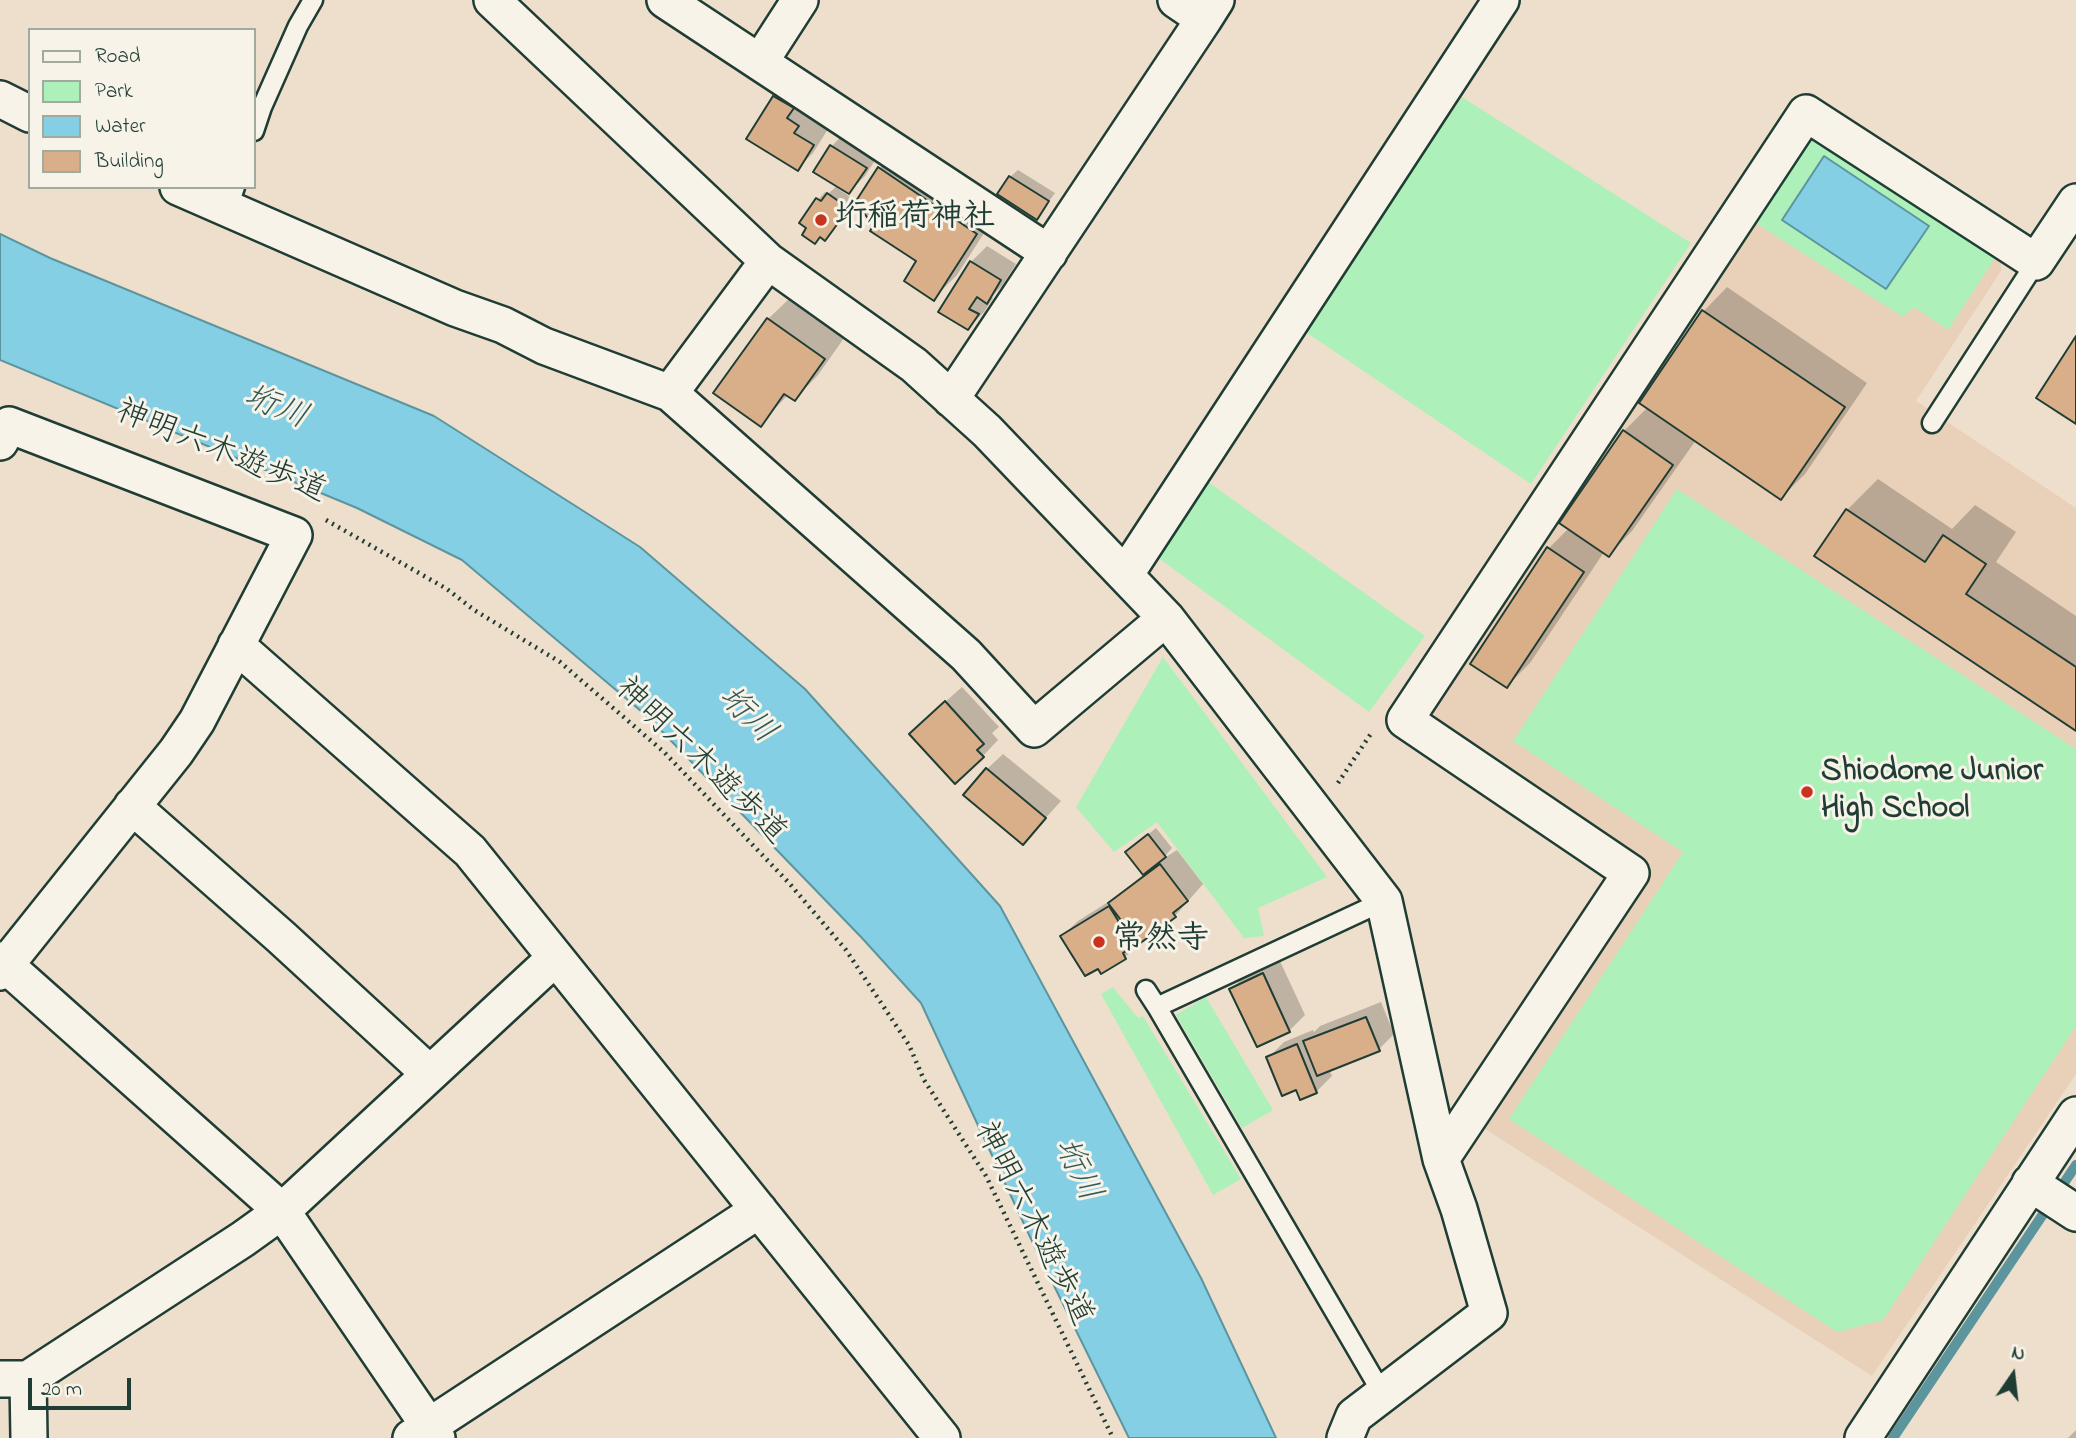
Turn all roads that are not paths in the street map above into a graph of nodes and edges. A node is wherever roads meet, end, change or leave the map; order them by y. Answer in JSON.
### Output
{"nodes":[{"id":1,"x":313,"y":0,"type":"edge"},
{"id":2,"x":492,"y":0,"type":"edge"},
{"id":3,"x":665,"y":0,"type":"edge"},
{"id":4,"x":800,"y":0,"type":"edge"},
{"id":5,"x":1501,"y":0,"type":"edge"},
{"id":6,"x":1199,"y":6,"type":"edge"},
{"id":7,"x":760,"y":62,"type":"junction"},
{"id":8,"x":0,"y":99,"type":"edge"},
{"id":9,"x":28,"y":113,"type":"edge"},
{"id":10,"x":256,"y":125,"type":"edge"},
{"id":11,"x":188,"y":189,"type":"edge"},
{"id":12,"x":232,"y":198,"type":"edge"},
{"id":13,"x":2076,"y":202,"type":"edge"},
{"id":14,"x":1049,"y":253,"type":"junction"},
{"id":15,"x":768,"y":261,"type":"junction"},
{"id":16,"x":2036,"y":262,"type":"junction"},
{"id":17,"x":670,"y":393,"type":"junction"},
{"id":18,"x":951,"y":399,"type":"junction"},
{"id":19,"x":1932,"y":423,"type":"dead end"},
{"id":20,"x":0,"y":442,"type":"edge"},
{"id":21,"x":1125,"y":575,"type":"junction"},
{"id":22,"x":1166,"y":618,"type":"junction"},
{"id":23,"x":236,"y":645,"type":"junction"},
{"id":24,"x":132,"y":806,"type":"junction"},
{"id":25,"x":1384,"y":901,"type":"junction"},
{"id":26,"x":555,"y":958,"type":"junction"},
{"id":27,"x":2,"y":965,"type":"edge"},
{"id":28,"x":1146,"y":990,"type":"dead end"},
{"id":29,"x":1157,"y":1007,"type":"junction"},
{"id":30,"x":430,"y":1074,"type":"junction"},
{"id":31,"x":2076,"y":1115,"type":"edge"},
{"id":32,"x":1441,"y":1159,"type":"junction"},
{"id":33,"x":2030,"y":1183,"type":"junction"},
{"id":34,"x":759,"y":1210,"type":"junction"},
{"id":35,"x":282,"y":1211,"type":"junction"},
{"id":36,"x":2074,"y":1212,"type":"edge"},
{"id":37,"x":14,"y":1379,"type":"edge"},
{"id":38,"x":1382,"y":1393,"type":"junction"},
{"id":39,"x":426,"y":1434,"type":"edge"},
{"id":40,"x":931,"y":1434,"type":"edge"},
{"id":41,"x":29,"y":1438,"type":"edge"},
{"id":42,"x":1345,"y":1438,"type":"edge"},
{"id":43,"x":1863,"y":1438,"type":"edge"}],
"edges":[{"from":1,"to":10,"type":"lane"},
{"from":2,"to":15,"type":"street"},
{"from":3,"to":7,"type":"street"},
{"from":4,"to":7,"type":"street"},
{"from":5,"to":21,"type":"street"},
{"from":6,"to":14,"type":"street"},
{"from":7,"to":14,"type":"street"},
{"from":8,"to":9,"type":"street"},
{"from":11,"to":12,"type":"street"},
{"from":12,"to":17,"type":"street"},
{"from":13,"to":16,"type":"street"},
{"from":14,"to":18,"type":"street"},
{"from":15,"to":17,"type":"street"},
{"from":15,"to":18,"type":"street"},
{"from":16,"to":19,"type":"lane"},
{"from":16,"to":32,"type":"street"},
{"from":17,"to":22,"type":"street"},
{"from":18,"to":21,"type":"street"},
{"from":20,"to":23,"type":"street"},
{"from":21,"to":22,"type":"street"},
{"from":22,"to":25,"type":"street"},
{"from":23,"to":24,"type":"street"},
{"from":23,"to":26,"type":"street"},
{"from":24,"to":27,"type":"street"},
{"from":24,"to":30,"type":"street"},
{"from":25,"to":29,"type":"lane"},
{"from":25,"to":32,"type":"street"},
{"from":26,"to":30,"type":"street"},
{"from":26,"to":34,"type":"street"},
{"from":27,"to":35,"type":"street"},
{"from":28,"to":29,"type":"lane"},
{"from":29,"to":38,"type":"lane"},
{"from":30,"to":35,"type":"street"},
{"from":31,"to":33,"type":"street"},
{"from":32,"to":38,"type":"street"},
{"from":33,"to":36,"type":"street"},
{"from":33,"to":43,"type":"street"},
{"from":34,"to":39,"type":"street"},
{"from":34,"to":40,"type":"street"},
{"from":35,"to":37,"type":"street"},
{"from":35,"to":39,"type":"street"},
{"from":37,"to":41,"type":"street"},
{"from":38,"to":42,"type":"street"}]}
